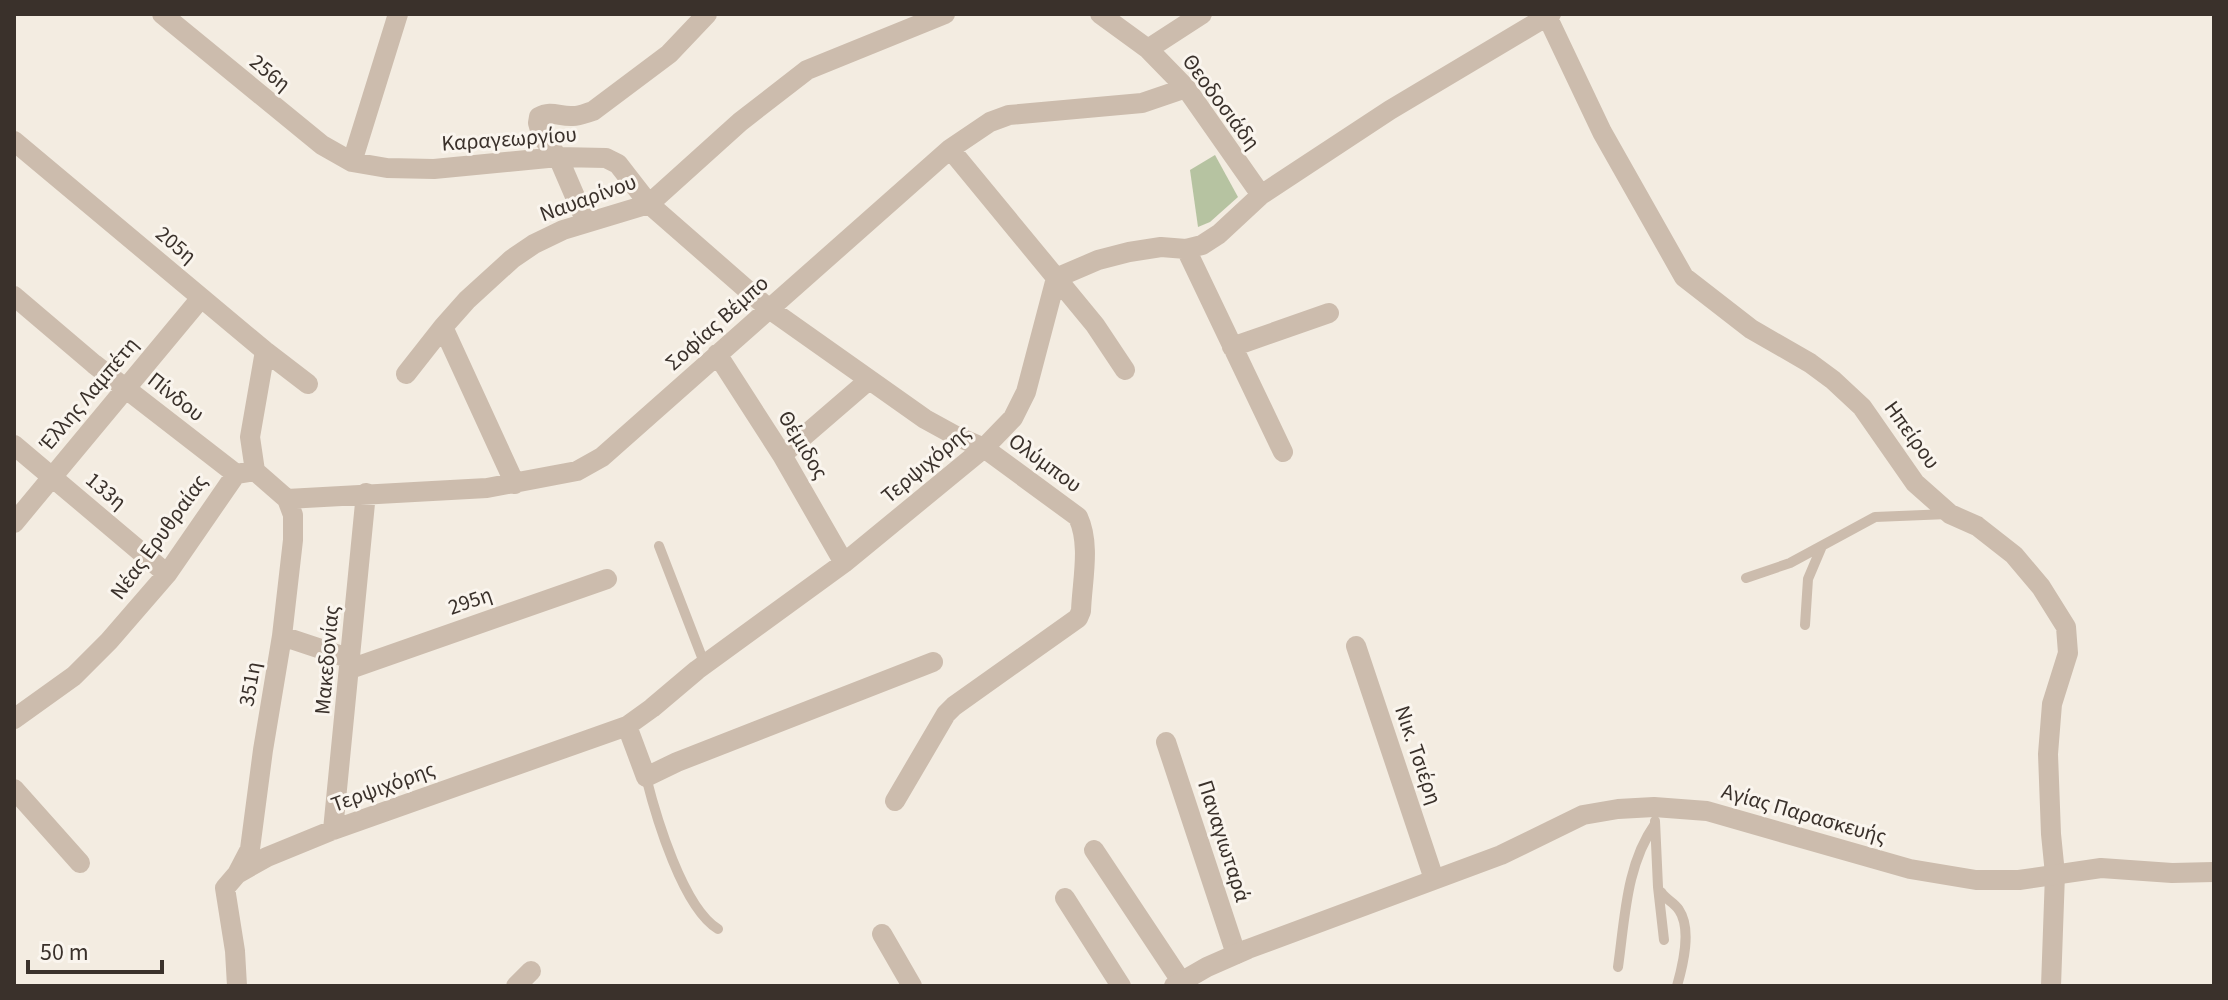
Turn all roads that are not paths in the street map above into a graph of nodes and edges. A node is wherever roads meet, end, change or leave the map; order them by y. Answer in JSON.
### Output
{"nodes":[{"id":1,"x":162,"y":14,"type":"edge"},
{"id":2,"x":398,"y":14,"type":"edge"},
{"id":3,"x":707,"y":14,"type":"edge"},
{"id":4,"x":945,"y":14,"type":"edge"},
{"id":5,"x":1100,"y":14,"type":"edge"},
{"id":6,"x":1202,"y":14,"type":"edge"},
{"id":7,"x":1548,"y":15,"type":"edge"},
{"id":8,"x":1148,"y":49,"type":"junction"},
{"id":9,"x":1186,"y":88,"type":"junction"},
{"id":10,"x":14,"y":141,"type":"edge"},
{"id":11,"x":950,"y":149,"type":"junction"},
{"id":12,"x":558,"y":157,"type":"junction"},
{"id":13,"x":352,"y":162,"type":"junction"},
{"id":14,"x":1261,"y":195,"type":"junction"},
{"id":15,"x":649,"y":204,"type":"junction"},
{"id":16,"x":586,"y":222,"type":"junction"},
{"id":17,"x":1186,"y":249,"type":"junction"},
{"id":18,"x":1056,"y":278,"type":"junction"},
{"id":19,"x":14,"y":296,"type":"edge"},
{"id":20,"x":201,"y":298,"type":"junction"},
{"id":21,"x":768,"y":308,"type":"junction"},
{"id":22,"x":1329,"y":313,"type":"dead end"},
{"id":23,"x":443,"y":327,"type":"junction"},
{"id":24,"x":1232,"y":347,"type":"junction"},
{"id":25,"x":265,"y":351,"type":"junction"},
{"id":26,"x":717,"y":354,"type":"junction"},
{"id":27,"x":1125,"y":370,"type":"dead end"},
{"id":28,"x":406,"y":374,"type":"dead end"},
{"id":29,"x":869,"y":380,"type":"junction"},
{"id":30,"x":308,"y":384,"type":"dead end"},
{"id":31,"x":126,"y":388,"type":"junction"},
{"id":32,"x":14,"y":445,"type":"edge"},
{"id":33,"x":984,"y":448,"type":"junction"},
{"id":34,"x":1283,"y":452,"type":"dead end"},
{"id":35,"x":782,"y":455,"type":"junction"},
{"id":36,"x":245,"y":472,"type":"junction"},
{"id":37,"x":51,"y":477,"type":"junction"},
{"id":38,"x":515,"y":484,"type":"junction"},
{"id":39,"x":366,"y":493,"type":"junction"},
{"id":40,"x":287,"y":499,"type":"junction"},
{"id":41,"x":1950,"y":514,"type":"junction"},
{"id":42,"x":14,"y":523,"type":"edge"},
{"id":43,"x":659,"y":546,"type":"dead end"},
{"id":44,"x":1822,"y":546,"type":"junction"},
{"id":45,"x":844,"y":563,"type":"junction"},
{"id":46,"x":167,"y":574,"type":"junction"},
{"id":47,"x":1746,"y":578,"type":"dead end"},
{"id":48,"x":607,"y":579,"type":"dead end"},
{"id":49,"x":1805,"y":625,"type":"dead end"},
{"id":50,"x":282,"y":636,"type":"junction"},
{"id":51,"x":1356,"y":646,"type":"dead end"},
{"id":52,"x":933,"y":662,"type":"dead end"},
{"id":53,"x":351,"y":664,"type":"junction"},
{"id":54,"x":705,"y":665,"type":"junction"},
{"id":55,"x":17,"y":711,"type":"edge"},
{"id":56,"x":627,"y":726,"type":"junction"},
{"id":57,"x":1166,"y":742,"type":"dead end"},
{"id":58,"x":646,"y":777,"type":"junction"},
{"id":59,"x":14,"y":789,"type":"edge"},
{"id":60,"x":895,"y":801,"type":"dead end"},
{"id":61,"x":1654,"y":816,"type":"junction"},
{"id":62,"x":333,"y":830,"type":"junction"},
{"id":63,"x":1094,"y":850,"type":"dead end"},
{"id":64,"x":80,"y":863,"type":"dead end"},
{"id":65,"x":2214,"y":872,"type":"edge"},
{"id":66,"x":237,"y":874,"type":"junction"},
{"id":67,"x":2055,"y":874,"type":"junction"},
{"id":68,"x":1434,"y":879,"type":"junction"},
{"id":69,"x":1658,"y":887,"type":"junction"},
{"id":70,"x":1065,"y":898,"type":"dead end"},
{"id":71,"x":718,"y":929,"type":"dead end"},
{"id":72,"x":882,"y":934,"type":"dead end"},
{"id":73,"x":1664,"y":940,"type":"dead end"},
{"id":74,"x":1236,"y":954,"type":"junction"},
{"id":75,"x":1618,"y":967,"type":"dead end"},
{"id":76,"x":531,"y":971,"type":"dead end"},
{"id":77,"x":1178,"y":984,"type":"edge"},
{"id":78,"x":237,"y":986,"type":"edge"},
{"id":79,"x":516,"y":986,"type":"edge"},
{"id":80,"x":912,"y":986,"type":"edge"},
{"id":81,"x":1121,"y":986,"type":"edge"},
{"id":82,"x":1677,"y":986,"type":"edge"},
{"id":83,"x":2051,"y":986,"type":"edge"}],
"edges":[{"from":1,"to":13,"type":"street","name":"256η"},
{"from":2,"to":13,"type":"street"},
{"from":3,"to":12,"type":"street"},
{"from":4,"to":15,"type":"street","name":"Ναυαρίνου"},
{"from":5,"to":8,"type":"street","name":"Θεοδοσιάδη"},
{"from":6,"to":8,"type":"street"},
{"from":7,"to":14,"type":"street"},
{"from":7,"to":41,"type":"street","name":"Ηπείρου"},
{"from":8,"to":9,"type":"street","name":"Θεοδοσιάδη"},
{"from":9,"to":11,"type":"street","name":"Σοφίας Βέμπο"},
{"from":9,"to":14,"type":"street","name":"Θεοδοσιάδη"},
{"from":10,"to":20,"type":"street","name":"205η"},
{"from":11,"to":18,"type":"street"},
{"from":11,"to":21,"type":"street","name":"Σοφίας Βέμπο"},
{"from":12,"to":13,"type":"street","name":"Καραγεωργίου"},
{"from":12,"to":15,"type":"street","name":"Καραγεωργίου"},
{"from":12,"to":16,"type":"street"},
{"from":14,"to":17,"type":"street"},
{"from":15,"to":16,"type":"street","name":"Ναυαρίνου"},
{"from":15,"to":21,"type":"street","name":"Ολύμπου"},
{"from":16,"to":23,"type":"street","name":"Ναυαρίνου"},
{"from":17,"to":18,"type":"street"},
{"from":17,"to":24,"type":"street"},
{"from":18,"to":27,"type":"street"},
{"from":18,"to":33,"type":"street","name":"Τερψιχόρης"},
{"from":19,"to":31,"type":"street","name":"Πίνδου"},
{"from":20,"to":25,"type":"street","name":"205η"},
{"from":20,"to":31,"type":"street","name":"Έλλης Λαμπέτη"},
{"from":21,"to":26,"type":"street","name":"Σοφίας Βέμπο"},
{"from":21,"to":29,"type":"street","name":"Ολύμπου"},
{"from":22,"to":24,"type":"street"},
{"from":23,"to":28,"type":"street","name":"Ναυαρίνου"},
{"from":23,"to":38,"type":"street"},
{"from":24,"to":34,"type":"street"},
{"from":25,"to":30,"type":"street","name":"205η"},
{"from":25,"to":36,"type":"street"},
{"from":26,"to":35,"type":"street","name":"Θέμιδος"},
{"from":26,"to":38,"type":"street","name":"Σοφίας Βέμπο"},
{"from":29,"to":33,"type":"street","name":"Ολύμπου"},
{"from":29,"to":35,"type":"street"},
{"from":31,"to":36,"type":"street","name":"Πίνδου"},
{"from":31,"to":37,"type":"street","name":"Έλλης Λαμπέτη"},
{"from":32,"to":37,"type":"street","name":"133η"},
{"from":33,"to":45,"type":"street","name":"Τερψιχόρης"},
{"from":33,"to":60,"type":"street","name":"Ολύμπου"},
{"from":35,"to":45,"type":"street","name":"Θέμιδος"},
{"from":36,"to":40,"type":"street"},
{"from":36,"to":46,"type":"street","name":"Νέας Ερυθραίας"},
{"from":37,"to":42,"type":"street","name":"Έλλης Λαμπέτη"},
{"from":37,"to":46,"type":"street","name":"133η"},
{"from":38,"to":39,"type":"street","name":"Σοφίας Βέμπο"},
{"from":39,"to":40,"type":"street","name":"Σοφίας Βέμπο"},
{"from":39,"to":53,"type":"street","name":"Μακεδονίας"},
{"from":40,"to":50,"type":"street","name":"351η"},
{"from":41,"to":44,"type":"lane"},
{"from":41,"to":67,"type":"street","name":"Ηπείρου"},
{"from":43,"to":54,"type":"lane"},
{"from":44,"to":47,"type":"lane"},
{"from":44,"to":49,"type":"lane"},
{"from":45,"to":54,"type":"street","name":"Τερψιχόρης"},
{"from":46,"to":55,"type":"street","name":"Νέας Ερυθραίας"},
{"from":48,"to":53,"type":"street","name":"295η"},
{"from":50,"to":53,"type":"street"},
{"from":50,"to":66,"type":"street","name":"351η"},
{"from":51,"to":68,"type":"street","name":"Νικ. Τσιέρη"},
{"from":52,"to":58,"type":"street"},
{"from":53,"to":62,"type":"street","name":"Μακεδονίας"},
{"from":54,"to":56,"type":"street","name":"Τερψιχόρης"},
{"from":56,"to":58,"type":"street"},
{"from":56,"to":62,"type":"street","name":"Τερψιχόρης"},
{"from":57,"to":74,"type":"street","name":"Παναγιωταρά"},
{"from":58,"to":71,"type":"lane"},
{"from":59,"to":64,"type":"street"},
{"from":61,"to":67,"type":"street","name":"Αγίας Παρασκευής"},
{"from":61,"to":68,"type":"street","name":"Αγίας Παρασκευής"},
{"from":61,"to":69,"type":"lane"},
{"from":61,"to":75,"type":"lane"},
{"from":62,"to":66,"type":"street","name":"Τερψιχόρης"},
{"from":63,"to":77,"type":"street"},
{"from":65,"to":67,"type":"street","name":"Αγίας Παρασκευής"},
{"from":66,"to":78,"type":"street","name":"351η"},
{"from":67,"to":83,"type":"street","name":"Ηπείρου"},
{"from":68,"to":74,"type":"street","name":"Αγίας Παρασκευής"},
{"from":69,"to":73,"type":"lane"},
{"from":69,"to":82,"type":"lane"},
{"from":70,"to":81,"type":"street"},
{"from":72,"to":80,"type":"street"},
{"from":74,"to":77,"type":"street","name":"Αγίας Παρασκευής"},
{"from":76,"to":79,"type":"street"}]}
